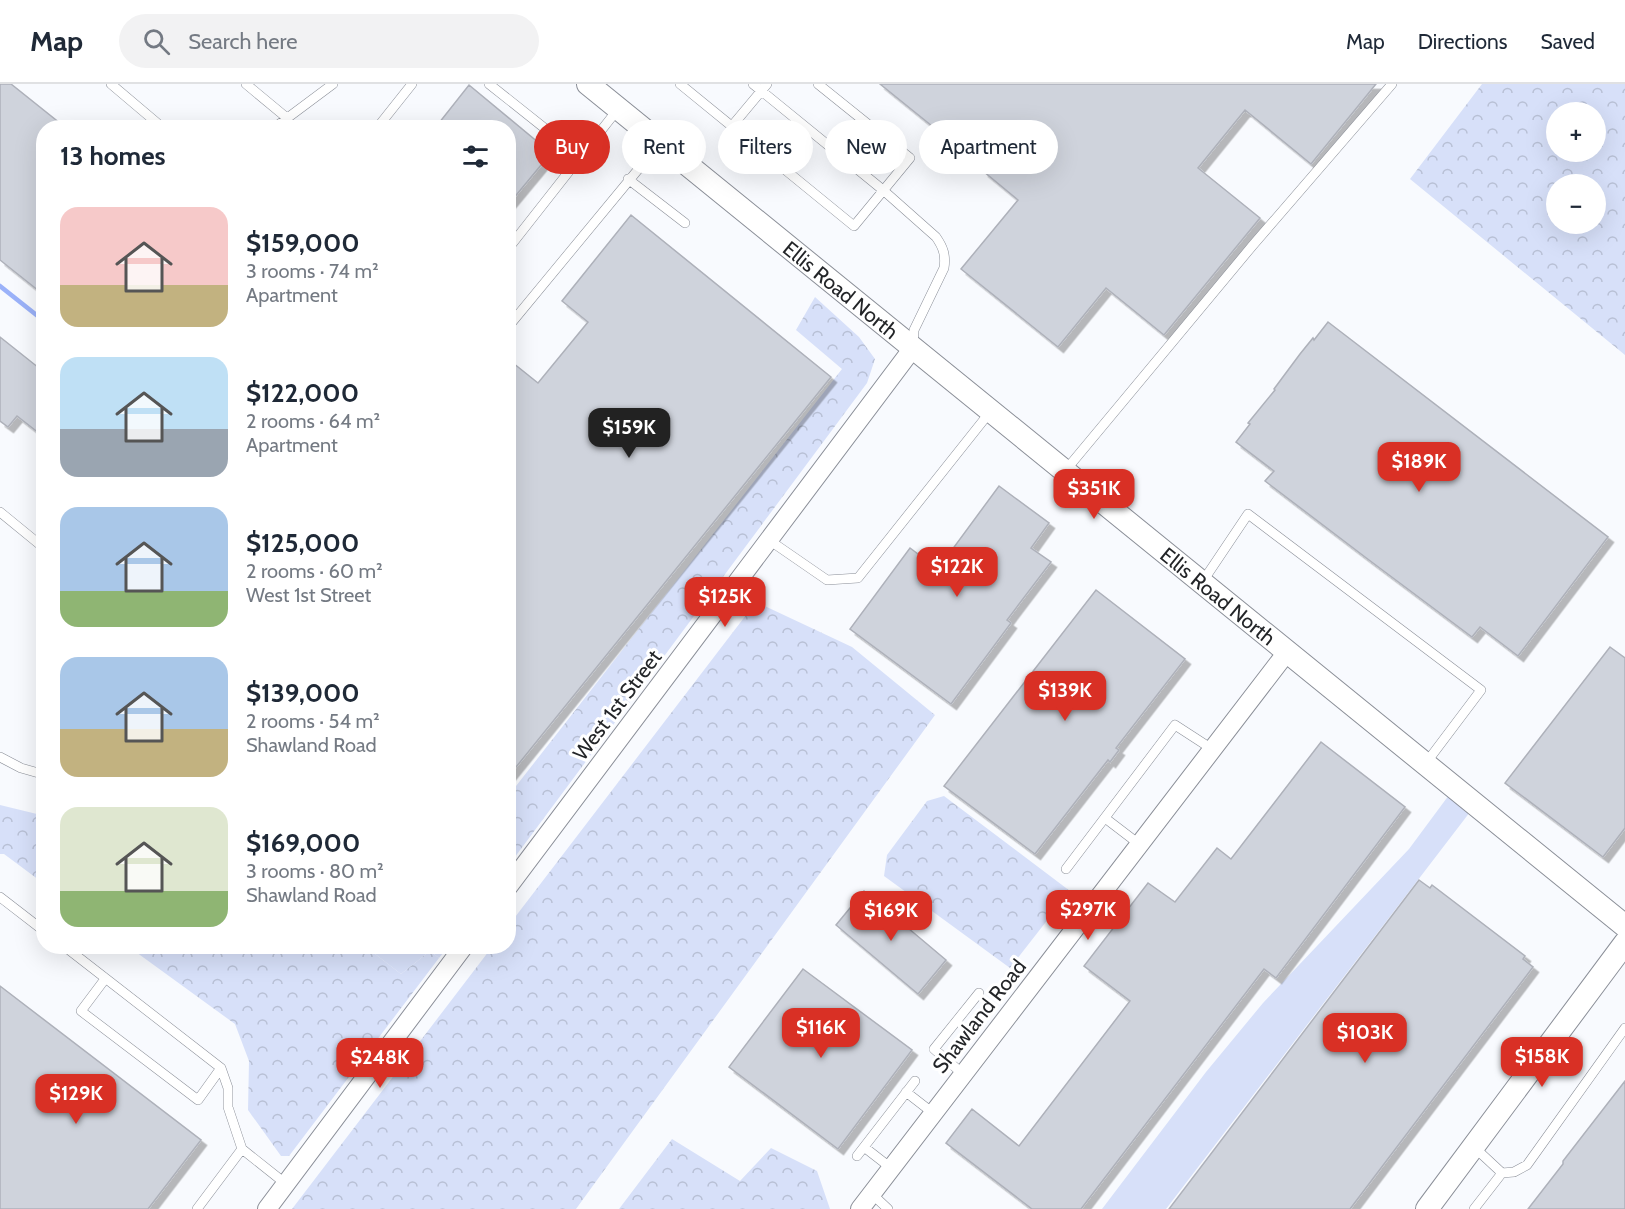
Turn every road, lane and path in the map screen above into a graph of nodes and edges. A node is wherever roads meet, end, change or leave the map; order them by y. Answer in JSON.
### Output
{"nodes":[{"id":1,"x":111,"y":84,"type":"edge"},
{"id":2,"x":246,"y":84,"type":"edge"},
{"id":3,"x":333,"y":84,"type":"edge"},
{"id":4,"x":412,"y":84,"type":"edge"},
{"id":5,"x":489,"y":84,"type":"edge"},
{"id":6,"x":588,"y":84,"type":"edge"},
{"id":7,"x":681,"y":84,"type":"edge"},
{"id":8,"x":753,"y":84,"type":"edge"},
{"id":9,"x":818,"y":84,"type":"edge"},
{"id":10,"x":1392,"y":84,"type":"edge"},
{"id":11,"x":764,"y":87,"type":"edge"},
{"id":12,"x":618,"y":109,"type":"junction"},
{"id":13,"x":287,"y":118,"type":"junction"},
{"id":14,"x":154,"y":120,"type":"edge"},
{"id":15,"x":284,"y":120,"type":"edge"},
{"id":16,"x":383,"y":120,"type":"edge"},
{"id":17,"x":534,"y":120,"type":"edge"},
{"id":18,"x":610,"y":120,"type":"edge"},
{"id":19,"x":632,"y":120,"type":"edge"},
{"id":20,"x":725,"y":120,"type":"edge"},
{"id":21,"x":737,"y":120,"type":"edge"},
{"id":22,"x":569,"y":174,"type":"edge"},
{"id":23,"x":632,"y":174,"type":"edge"},
{"id":24,"x":698,"y":174,"type":"edge"},
{"id":25,"x":791,"y":174,"type":"edge"},
{"id":26,"x":628,"y":179,"type":"junction"},
{"id":27,"x":884,"y":190,"type":"junction"},
{"id":28,"x":684,"y":223,"type":"dead end"},
{"id":29,"x":516,"y":239,"type":"edge"},
{"id":30,"x":516,"y":317,"type":"edge"},
{"id":31,"x":913,"y":348,"type":"junction"},
{"id":32,"x":990,"y":412,"type":"junction"},
{"id":33,"x":1065,"y":471,"type":"junction"},
{"id":34,"x":0,"y":512,"type":"edge"},
{"id":35,"x":769,"y":540,"type":"junction"},
{"id":36,"x":36,"y":541,"type":"edge"},
{"id":37,"x":1202,"y":583,"type":"junction"},
{"id":38,"x":1287,"y":652,"type":"junction"},
{"id":39,"x":1212,"y":749,"type":"junction"},
{"id":40,"x":0,"y":757,"type":"edge"},
{"id":41,"x":1425,"y":765,"type":"junction"},
{"id":42,"x":36,"y":772,"type":"edge"},
{"id":43,"x":1105,"y":818,"type":"junction"},
{"id":44,"x":1139,"y":844,"type":"junction"},
{"id":45,"x":1066,"y":869,"type":"dead end"},
{"id":46,"x":516,"y":876,"type":"edge"},
{"id":47,"x":0,"y":897,"type":"edge"},
{"id":48,"x":36,"y":925,"type":"edge"},
{"id":49,"x":1625,"y":926,"type":"edge"},
{"id":50,"x":1625,"y":943,"type":"edge"},
{"id":51,"x":74,"y":954,"type":"edge"},
{"id":52,"x":458,"y":954,"type":"edge"},
{"id":53,"x":105,"y":979,"type":"junction"},
{"id":54,"x":979,"y":993,"type":"dead end"},
{"id":55,"x":1625,"y":1028,"type":"edge"},
{"id":56,"x":221,"y":1068,"type":"junction"},
{"id":57,"x":963,"y":1074,"type":"junction"},
{"id":58,"x":915,"y":1081,"type":"dead end"},
{"id":59,"x":906,"y":1092,"type":"junction"},
{"id":60,"x":933,"y":1113,"type":"junction"},
{"id":61,"x":1473,"y":1146,"type":"junction"},
{"id":62,"x":864,"y":1147,"type":"junction"},
{"id":63,"x":243,"y":1149,"type":"junction"},
{"id":64,"x":857,"y":1156,"type":"dead end"},
{"id":65,"x":891,"y":1168,"type":"junction"},
{"id":66,"x":1502,"y":1173,"type":"junction"},
{"id":67,"x":286,"y":1184,"type":"junction"},
{"id":68,"x":872,"y":1194,"type":"junction"},
{"id":69,"x":197,"y":1209,"type":"edge"},
{"id":70,"x":267,"y":1209,"type":"edge"},
{"id":71,"x":860,"y":1209,"type":"edge"},
{"id":72,"x":888,"y":1209,"type":"edge"},
{"id":73,"x":1427,"y":1209,"type":"edge"},
{"id":74,"x":1474,"y":1209,"type":"edge"}],
"edges":[{"from":1,"to":14,"type":"lane"},
{"from":2,"to":13,"type":"lane"},
{"from":3,"to":13,"type":"lane"},
{"from":4,"to":16,"type":"lane"},
{"from":5,"to":17,"type":"lane"},
{"from":6,"to":12,"type":"street","name":"Ellis Road North"},
{"from":7,"to":20,"type":"lane"},
{"from":8,"to":11,"type":"lane"},
{"from":9,"to":27,"type":"lane"},
{"from":10,"to":33,"type":"lane"},
{"from":11,"to":21,"type":"lane"},
{"from":11,"to":27,"type":"lane"},
{"from":12,"to":18,"type":"lane"},
{"from":12,"to":19,"type":"street","name":"Ellis Road North"},
{"from":13,"to":15,"type":"lane"},
{"from":22,"to":29,"type":"lane"},
{"from":23,"to":26,"type":"lane"},
{"from":24,"to":31,"type":"street","name":"Ellis Road North"},
{"from":25,"to":27,"type":"lane"},
{"from":26,"to":28,"type":"lane"},
{"from":26,"to":30,"type":"lane"},
{"from":27,"to":31,"type":"lane"},
{"from":31,"to":32,"type":"street","name":"Ellis Road North"},
{"from":31,"to":35,"type":"street","name":"West 1st Street"},
{"from":32,"to":33,"type":"street","name":"Ellis Road North"},
{"from":32,"to":35,"type":"lane"},
{"from":33,"to":37,"type":"street","name":"Ellis Road North"},
{"from":34,"to":36,"type":"lane"},
{"from":35,"to":46,"type":"street","name":"West 1st Street"},
{"from":37,"to":38,"type":"street","name":"Ellis Road North"},
{"from":37,"to":41,"type":"lane"},
{"from":38,"to":39,"type":"street","name":"Shawland Road"},
{"from":38,"to":41,"type":"street","name":"Ellis Road North"},
{"from":39,"to":43,"type":"lane"},
{"from":39,"to":44,"type":"street","name":"Shawland Road"},
{"from":40,"to":42,"type":"lane"},
{"from":41,"to":49,"type":"street","name":"Ellis Road North"},
{"from":43,"to":44,"type":"lane"},
{"from":43,"to":45,"type":"lane"},
{"from":44,"to":57,"type":"street","name":"Shawland Road"},
{"from":47,"to":48,"type":"lane"},
{"from":50,"to":61,"type":"street"},
{"from":51,"to":53,"type":"lane"},
{"from":52,"to":67,"type":"street"},
{"from":53,"to":56,"type":"lane"},
{"from":53,"to":56,"type":"lane"},
{"from":54,"to":57,"type":"lane"},
{"from":55,"to":66,"type":"lane"},
{"from":56,"to":63,"type":"lane"},
{"from":57,"to":60,"type":"street","name":"Shawland Road"},
{"from":58,"to":59,"type":"lane"},
{"from":59,"to":60,"type":"lane"},
{"from":59,"to":62,"type":"lane"},
{"from":60,"to":65,"type":"street","name":"Shawland Road"},
{"from":61,"to":66,"type":"lane"},
{"from":61,"to":73,"type":"street"},
{"from":62,"to":64,"type":"lane"},
{"from":62,"to":65,"type":"lane"},
{"from":63,"to":67,"type":"lane"},
{"from":63,"to":69,"type":"lane"},
{"from":65,"to":68,"type":"street","name":"Shawland Road"},
{"from":66,"to":74,"type":"lane"},
{"from":67,"to":70,"type":"street"},
{"from":68,"to":71,"type":"street","name":"Shawland Road"},
{"from":68,"to":72,"type":"lane"}]}
